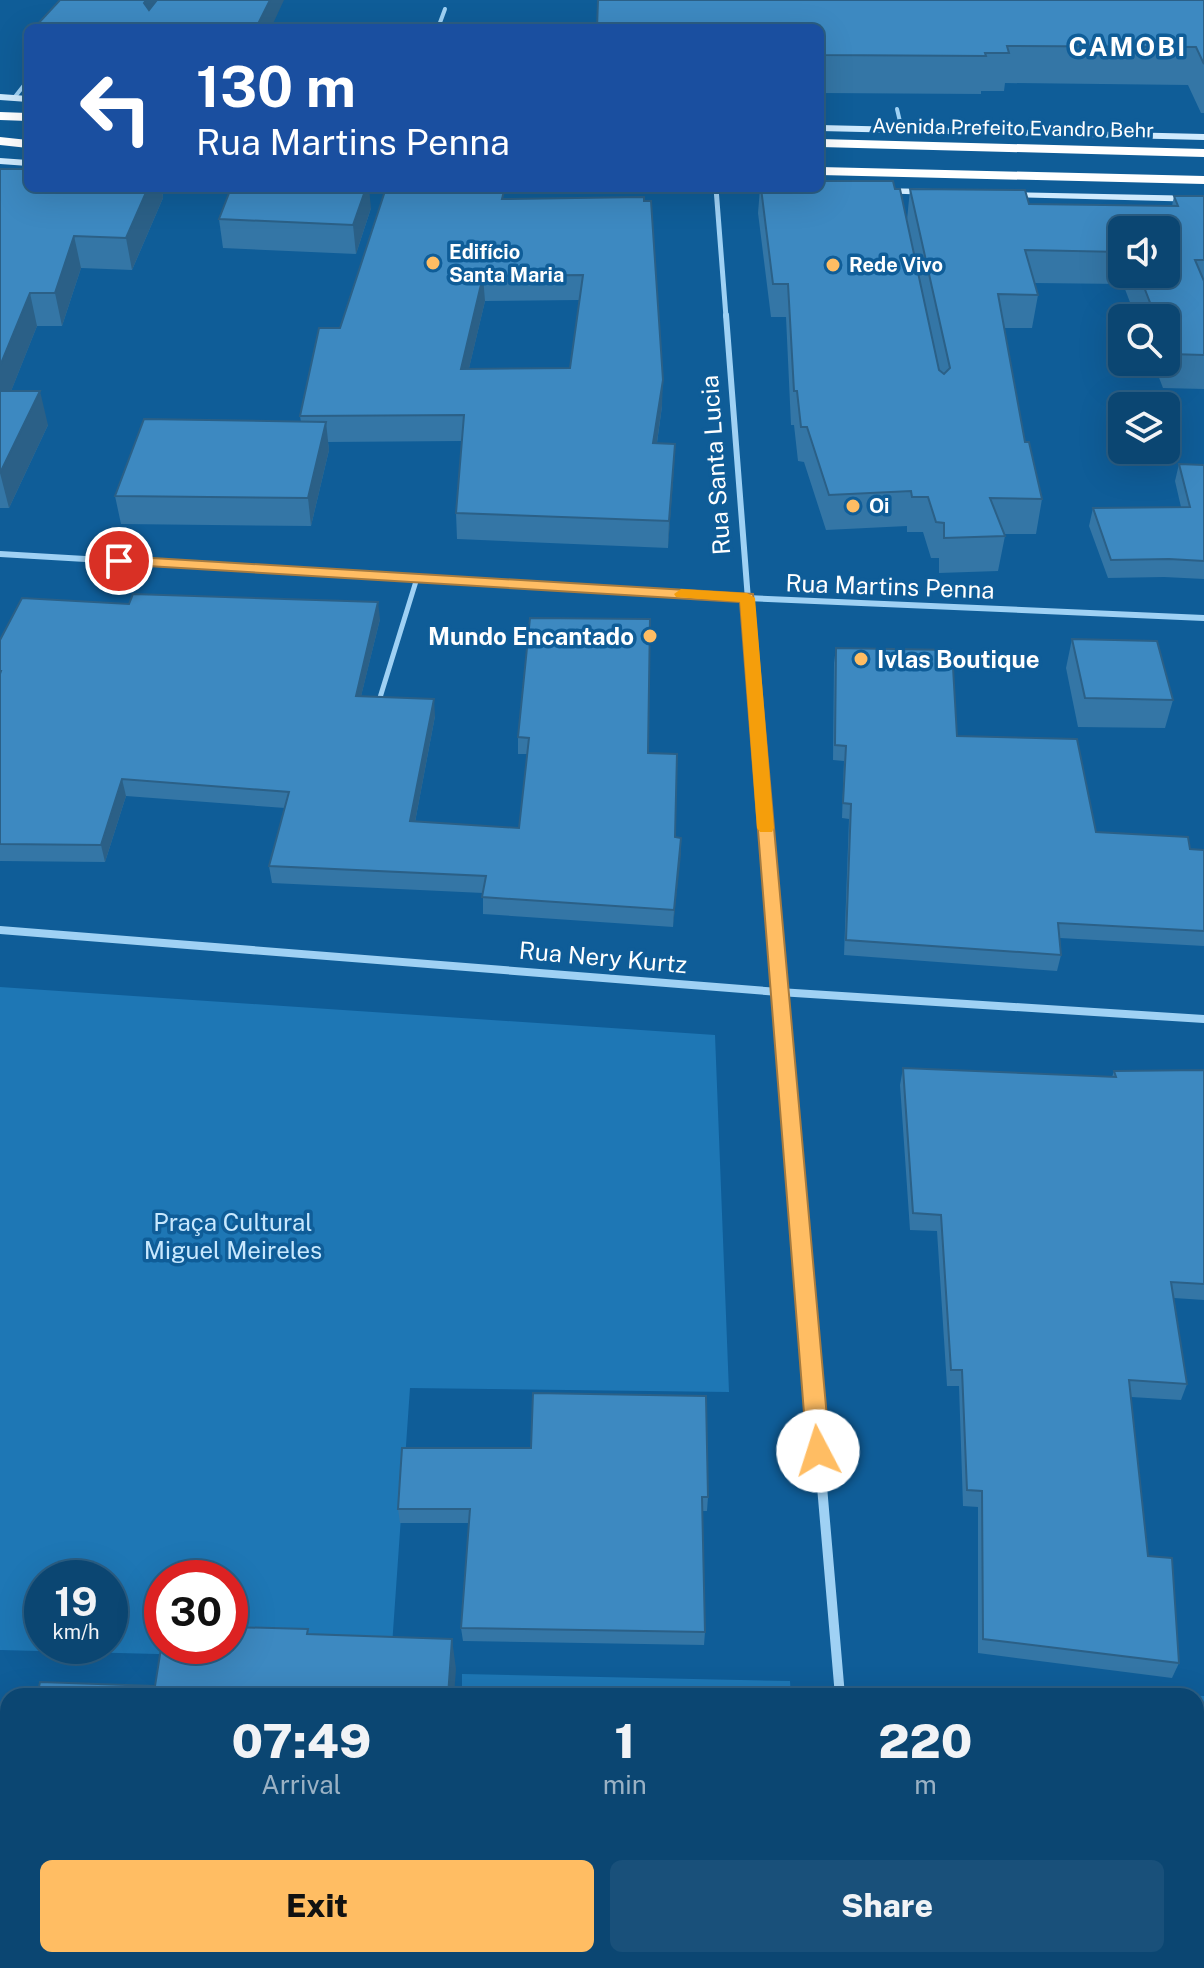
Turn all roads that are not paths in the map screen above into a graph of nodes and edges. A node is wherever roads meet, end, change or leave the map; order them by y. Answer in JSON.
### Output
{"nodes":[{"id":1,"x":445,"y":9,"type":"dead end"},
{"id":2,"x":439,"y":24,"type":"edge"},
{"id":3,"x":24,"y":85,"type":"edge"},
{"id":4,"x":0,"y":97,"type":"edge"},
{"id":5,"x":14,"y":98,"type":"junction"},
{"id":6,"x":24,"y":99,"type":"edge"},
{"id":7,"x":897,"y":109,"type":"dead end"},
{"id":8,"x":0,"y":116,"type":"edge"},
{"id":9,"x":24,"y":117,"type":"edge"},
{"id":10,"x":824,"y":128,"type":"edge"},
{"id":11,"x":902,"y":130,"type":"junction"},
{"id":12,"x":946,"y":131,"type":"junction"},
{"id":13,"x":1204,"y":137,"type":"edge"},
{"id":14,"x":0,"y":141,"type":"edge"},
{"id":15,"x":824,"y":143,"type":"edge"},
{"id":16,"x":24,"y":144,"type":"edge"},
{"id":17,"x":866,"y":144,"type":"junction"},
{"id":18,"x":1026,"y":148,"type":"junction"},
{"id":19,"x":1204,"y":153,"type":"edge"},
{"id":20,"x":0,"y":161,"type":"edge"},
{"id":21,"x":24,"y":163,"type":"edge"},
{"id":22,"x":824,"y":171,"type":"edge"},
{"id":23,"x":1204,"y":180,"type":"edge"},
{"id":24,"x":866,"y":190,"type":"edge"},
{"id":25,"x":716,"y":192,"type":"edge"},
{"id":26,"x":940,"y":192,"type":"edge"},
{"id":27,"x":1000,"y":194,"type":"edge"},
{"id":28,"x":1204,"y":199,"type":"edge"},
{"id":29,"x":0,"y":554,"type":"edge"},
{"id":30,"x":417,"y":578,"type":"junction"},
{"id":31,"x":747,"y":598,"type":"junction"},
{"id":32,"x":1204,"y":618,"type":"edge"},
{"id":33,"x":377,"y":707,"type":"edge"},
{"id":34,"x":0,"y":930,"type":"edge"},
{"id":35,"x":779,"y":992,"type":"junction"},
{"id":36,"x":1204,"y":1019,"type":"edge"},
{"id":37,"x":839,"y":1688,"type":"edge"}],
"edges":[{"from":1,"to":2,"type":"lane"},
{"from":3,"to":5,"type":"lane"},
{"from":4,"to":5,"type":"main road"},
{"from":5,"to":6,"type":"main road"},
{"from":7,"to":11,"type":"lane"},
{"from":8,"to":9,"type":"highway"},
{"from":10,"to":11,"type":"main road","name":"Avenida Prefeito Evandro Behr"},
{"from":11,"to":12,"type":"main road","name":"Avenida Prefeito Evandro Behr"},
{"from":12,"to":13,"type":"main road","name":"Avenida Prefeito Evandro Behr"},
{"from":12,"to":17,"type":"highway"},
{"from":12,"to":18,"type":"highway"},
{"from":14,"to":16,"type":"highway"},
{"from":15,"to":17,"type":"highway","name":"Avenida Prefeito Evandro Behr"},
{"from":17,"to":18,"type":"highway","name":"Avenida Prefeito Evandro Behr"},
{"from":18,"to":19,"type":"highway","name":"Avenida Prefeito Evandro Behr"},
{"from":20,"to":21,"type":"main road"},
{"from":22,"to":23,"type":"highway","name":"Avenida Prefeito Evandro Behr"},
{"from":24,"to":26,"type":"main road"},
{"from":25,"to":31,"type":"street","name":"Rua Santa Lucia"},
{"from":27,"to":28,"type":"main road"},
{"from":29,"to":30,"type":"street","name":"Rua Martins Penna"},
{"from":30,"to":31,"type":"street","name":"Rua Martins Penna"},
{"from":30,"to":33,"type":"lane"},
{"from":31,"to":32,"type":"street","name":"Rua Martins Penna"},
{"from":31,"to":35,"type":"street","name":"Rua Santa Lucia"},
{"from":34,"to":35,"type":"street","name":"Rua Nery Kurtz"},
{"from":35,"to":36,"type":"street","name":"Rua Nery Kurtz"},
{"from":35,"to":37,"type":"street","name":"Rua Santa Lucia"}]}
